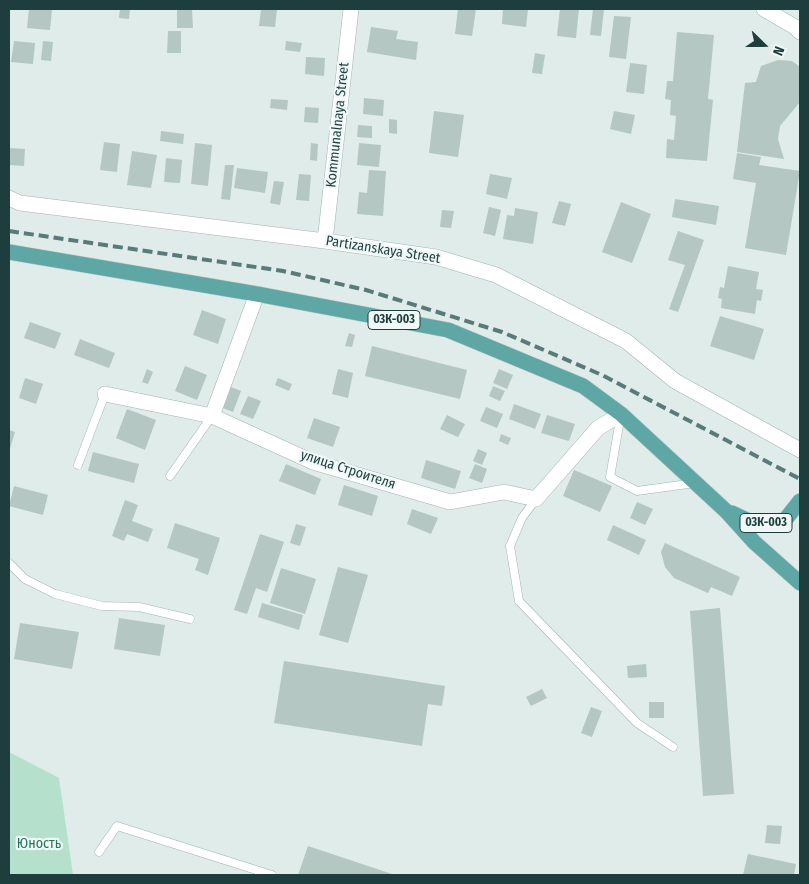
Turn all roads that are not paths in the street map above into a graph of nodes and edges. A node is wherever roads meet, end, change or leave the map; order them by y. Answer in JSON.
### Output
{"nodes":[{"id":1,"x":351,"y":9,"type":"edge"},
{"id":2,"x":764,"y":9,"type":"edge"},
{"id":3,"x":774,"y":9,"type":"edge"},
{"id":4,"x":800,"y":18,"type":"edge"},
{"id":5,"x":800,"y":32,"type":"edge"},
{"id":6,"x":9,"y":198,"type":"edge"},
{"id":7,"x":325,"y":241,"type":"junction"},
{"id":8,"x":9,"y":252,"type":"edge"},
{"id":9,"x":257,"y":294,"type":"junction"},
{"id":10,"x":106,"y":394,"type":"joint"},
{"id":11,"x":621,"y":414,"type":"junction"},
{"id":12,"x":212,"y":416,"type":"junction"},
{"id":13,"x":800,"y":450,"type":"edge"},
{"id":14,"x":78,"y":465,"type":"dead end"},
{"id":15,"x":170,"y":476,"type":"dead end"},
{"id":16,"x":696,"y":483,"type":"junction"},
{"id":17,"x":536,"y":499,"type":"junction"},
{"id":18,"x":800,"y":501,"type":"edge"},
{"id":19,"x":726,"y":511,"type":"junction"},
{"id":20,"x":9,"y":563,"type":"edge"},
{"id":21,"x":800,"y":583,"type":"edge"},
{"id":22,"x":190,"y":619,"type":"dead end"},
{"id":23,"x":673,"y":747,"type":"dead end"},
{"id":24,"x":99,"y":852,"type":"dead end"},
{"id":25,"x":272,"y":875,"type":"edge"}],
"edges":[{"from":1,"to":7,"type":"street","name":"Kommunalnaya Street"},
{"from":2,"to":5,"type":"street"},
{"from":3,"to":4,"type":"street"},
{"from":6,"to":7,"type":"street","name":"Partizanskaya Street"},
{"from":7,"to":13,"type":"street","name":"Partizanskaya Street"},
{"from":8,"to":9,"type":"main road","number":"03К-003"},
{"from":9,"to":11,"type":"main road","number":"03К-003"},
{"from":9,"to":12,"type":"street"},
{"from":10,"to":12,"type":"street","name":"улица Строителя"},
{"from":10,"to":14,"type":"lane"},
{"from":11,"to":16,"type":"main road","number":"03К-003"},
{"from":11,"to":16,"type":"lane"},
{"from":11,"to":17,"type":"street"},
{"from":12,"to":15,"type":"lane"},
{"from":12,"to":17,"type":"street","name":"улица Строителя"},
{"from":16,"to":19,"type":"main road","number":"03К-003"},
{"from":17,"to":23,"type":"lane"},
{"from":18,"to":19,"type":"main road","number":"03К-003"},
{"from":19,"to":21,"type":"main road"},
{"from":20,"to":22,"type":"lane"},
{"from":24,"to":25,"type":"lane"}]}
